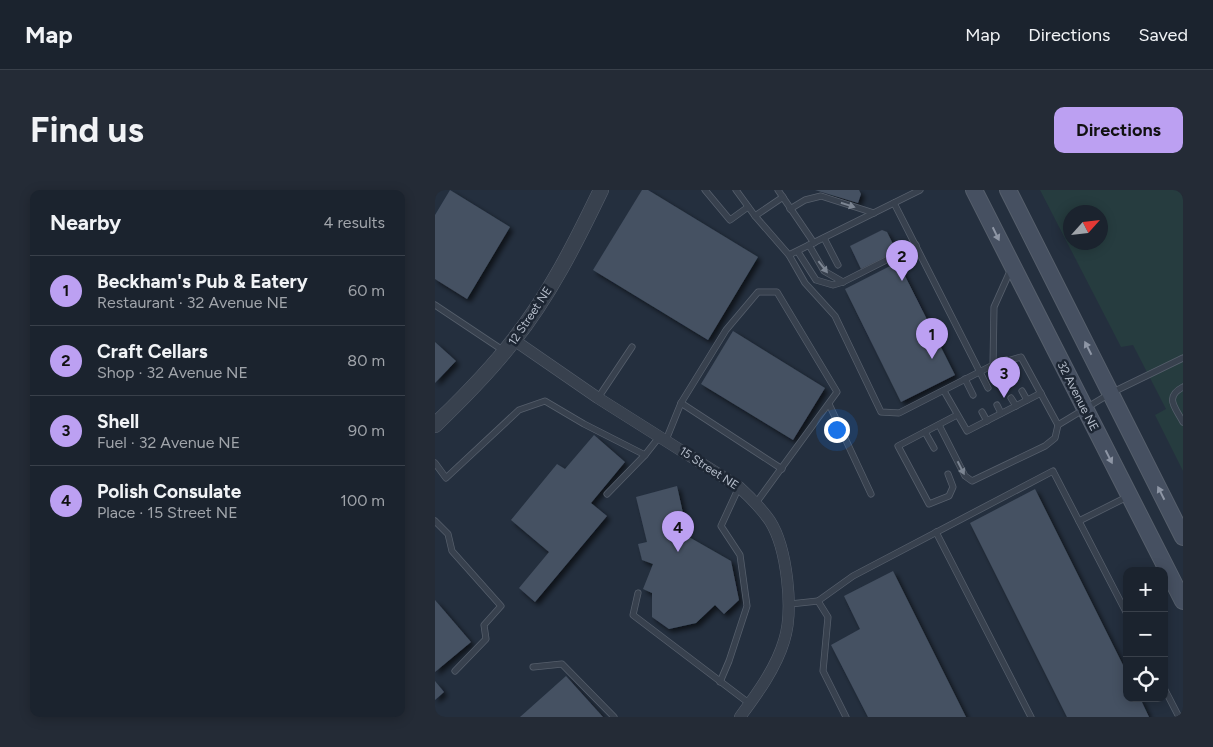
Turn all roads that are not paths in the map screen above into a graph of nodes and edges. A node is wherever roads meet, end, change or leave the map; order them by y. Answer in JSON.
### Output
{"nodes":[{"id":1,"x":601,"y":190,"type":"edge"},
{"id":2,"x":705,"y":190,"type":"edge"},
{"id":3,"x":736,"y":190,"type":"edge"},
{"id":4,"x":778,"y":190,"type":"edge"},
{"id":5,"x":918,"y":190,"type":"edge"},
{"id":6,"x":974,"y":190,"type":"edge"},
{"id":7,"x":1008,"y":190,"type":"edge"},
{"id":8,"x":783,"y":198,"type":"junction"},
{"id":9,"x":894,"y":203,"type":"junction"},
{"id":10,"x":748,"y":207,"type":"junction"},
{"id":11,"x":791,"y":209,"type":"junction"},
{"id":12,"x":874,"y":213,"type":"junction"},
{"id":13,"x":755,"y":216,"type":"junction"},
{"id":14,"x":824,"y":238,"type":"junction"},
{"id":15,"x":812,"y":244,"type":"junction"},
{"id":16,"x":916,"y":245,"type":"junction"},
{"id":17,"x":798,"y":252,"type":"junction"},
{"id":18,"x":789,"y":256,"type":"junction"},
{"id":19,"x":838,"y":265,"type":"dead end"},
{"id":20,"x":1012,"y":267,"type":"junction"},
{"id":21,"x":843,"y":282,"type":"junction"},
{"id":22,"x":435,"y":305,"type":"edge"},
{"id":23,"x":510,"y":346,"type":"junction"},
{"id":24,"x":632,"y":347,"type":"dead end"},
{"id":25,"x":1183,"y":358,"type":"edge"},
{"id":26,"x":1006,"y":360,"type":"junction"},
{"id":27,"x":993,"y":365,"type":"junction"},
{"id":28,"x":979,"y":371,"type":"junction"},
{"id":29,"x":1014,"y":376,"type":"dead end"},
{"id":30,"x":965,"y":380,"type":"junction"},
{"id":31,"x":1002,"y":382,"type":"dead end"},
{"id":32,"x":1183,"y":387,"type":"edge"},
{"id":33,"x":988,"y":388,"type":"dead end"},
{"id":34,"x":944,"y":391,"type":"junction"},
{"id":35,"x":1022,"y":391,"type":"dead end"},
{"id":36,"x":1041,"y":393,"type":"junction"},
{"id":37,"x":1111,"y":393,"type":"junction"},
{"id":38,"x":973,"y":395,"type":"dead end"},
{"id":39,"x":598,"y":398,"type":"junction"},
{"id":40,"x":1011,"y":398,"type":"dead end"},
{"id":41,"x":1027,"y":400,"type":"junction"},
{"id":42,"x":681,"y":403,"type":"junction"},
{"id":43,"x":829,"y":404,"type":"junction"},
{"id":44,"x":997,"y":405,"type":"dead end"},
{"id":45,"x":1015,"y":406,"type":"junction"},
{"id":46,"x":1084,"y":408,"type":"junction"},
{"id":47,"x":982,"y":412,"type":"dead end"},
{"id":48,"x":1001,"y":414,"type":"junction"},
{"id":49,"x":957,"y":415,"type":"junction"},
{"id":50,"x":987,"y":421,"type":"junction"},
{"id":51,"x":1183,"y":422,"type":"edge"},
{"id":52,"x":435,"y":425,"type":"edge"},
{"id":53,"x":939,"y":425,"type":"junction"},
{"id":54,"x":1058,"y":425,"type":"junction"},
{"id":55,"x":925,"y":432,"type":"junction"},
{"id":56,"x":663,"y":438,"type":"junction"},
{"id":57,"x":934,"y":448,"type":"dead end"},
{"id":58,"x":645,"y":455,"type":"junction"},
{"id":59,"x":435,"y":463,"type":"edge"},
{"id":60,"x":782,"y":469,"type":"junction"},
{"id":61,"x":948,"y":474,"type":"dead end"},
{"id":62,"x":739,"y":487,"type":"junction"},
{"id":63,"x":607,"y":494,"type":"dead end"},
{"id":64,"x":871,"y":494,"type":"dead end"},
{"id":65,"x":1129,"y":496,"type":"junction"},
{"id":66,"x":756,"y":503,"type":"junction"},
{"id":67,"x":435,"y":521,"type":"edge"},
{"id":68,"x":1079,"y":521,"type":"junction"},
{"id":69,"x":936,"y":532,"type":"junction"},
{"id":70,"x":1183,"y":537,"type":"edge"},
{"id":71,"x":638,"y":593,"type":"dead end"},
{"id":72,"x":818,"y":601,"type":"junction"},
{"id":73,"x":1183,"y":601,"type":"edge"},
{"id":74,"x":790,"y":604,"type":"junction"},
{"id":75,"x":1126,"y":612,"type":"edge"},
{"id":76,"x":533,"y":667,"type":"dead end"},
{"id":77,"x":455,"y":672,"type":"dead end"},
{"id":78,"x":720,"y":682,"type":"junction"},
{"id":79,"x":1168,"y":696,"type":"edge"},
{"id":80,"x":750,"y":704,"type":"junction"},
{"id":81,"x":615,"y":717,"type":"edge"},
{"id":82,"x":740,"y":717,"type":"edge"},
{"id":83,"x":846,"y":717,"type":"edge"},
{"id":84,"x":1031,"y":717,"type":"edge"},
{"id":85,"x":1179,"y":717,"type":"edge"}],
"edges":[{"from":1,"to":23,"type":"street","name":"12 Street NE"},
{"from":2,"to":10,"type":"lane"},
{"from":3,"to":10,"type":"lane"},
{"from":4,"to":8,"type":"lane"},
{"from":5,"to":9,"type":"lane"},
{"from":6,"to":20,"type":"main road","name":"32 Avenue NE","one_way":true},
{"from":37,"to":7,"type":"main road","one_way":true},
{"from":8,"to":11,"type":"lane"},
{"from":8,"to":13,"type":"lane"},
{"from":9,"to":12,"type":"lane"},
{"from":9,"to":16,"type":"lane"},
{"from":10,"to":13,"type":"lane"},
{"from":11,"to":12,"type":"lane","one_way":true},
{"from":11,"to":15,"type":"lane"},
{"from":12,"to":14,"type":"lane"},
{"from":13,"to":18,"type":"lane"},
{"from":14,"to":15,"type":"lane"},
{"from":14,"to":19,"type":"lane"},
{"from":15,"to":17,"type":"lane"},
{"from":15,"to":21,"type":"lane","one_way":true},
{"from":16,"to":21,"type":"lane"},
{"from":16,"to":28,"type":"lane"},
{"from":17,"to":18,"type":"lane"},
{"from":17,"to":21,"type":"lane"},
{"from":18,"to":34,"type":"lane"},
{"from":20,"to":27,"type":"lane"},
{"from":20,"to":46,"type":"main road","name":"32 Avenue NE"},
{"from":22,"to":23,"type":"lane"},
{"from":23,"to":39,"type":"street","name":"15 Street NE"},
{"from":23,"to":52,"type":"street","name":"12 Street NE"},
{"from":24,"to":39,"type":"lane"},
{"from":25,"to":37,"type":"lane"},
{"from":26,"to":27,"type":"lane"},
{"from":26,"to":29,"type":"lane"},
{"from":26,"to":36,"type":"lane"},
{"from":27,"to":28,"type":"lane"},
{"from":27,"to":31,"type":"lane"},
{"from":28,"to":30,"type":"lane"},
{"from":28,"to":33,"type":"lane"},
{"from":30,"to":34,"type":"lane"},
{"from":30,"to":38,"type":"lane"},
{"from":32,"to":51,"type":"lane"},
{"from":34,"to":49,"type":"lane"},
{"from":35,"to":41,"type":"lane"},
{"from":36,"to":41,"type":"lane"},
{"from":36,"to":54,"type":"lane"},
{"from":37,"to":46,"type":"lane"},
{"from":70,"to":37,"type":"main road","one_way":true},
{"from":39,"to":56,"type":"street","name":"15 Street NE"},
{"from":40,"to":45,"type":"lane"},
{"from":41,"to":45,"type":"lane"},
{"from":42,"to":43,"type":"lane"},
{"from":42,"to":56,"type":"lane"},
{"from":42,"to":60,"type":"lane"},
{"from":43,"to":60,"type":"lane"},
{"from":43,"to":64,"type":"lane"},
{"from":44,"to":48,"type":"lane"},
{"from":45,"to":48,"type":"lane"},
{"from":46,"to":54,"type":"lane"},
{"from":46,"to":65,"type":"main road","name":"32 Avenue NE","one_way":true},
{"from":47,"to":50,"type":"lane"},
{"from":48,"to":50,"type":"lane"},
{"from":49,"to":50,"type":"lane"},
{"from":49,"to":53,"type":"lane"},
{"from":53,"to":54,"type":"lane","one_way":true},
{"from":53,"to":55,"type":"lane"},
{"from":55,"to":57,"type":"lane"},
{"from":55,"to":61,"type":"lane"},
{"from":56,"to":58,"type":"lane"},
{"from":56,"to":62,"type":"street","name":"15 Street NE"},
{"from":58,"to":59,"type":"lane"},
{"from":58,"to":63,"type":"lane"},
{"from":60,"to":66,"type":"lane"},
{"from":62,"to":66,"type":"street","name":"15 Street NE"},
{"from":62,"to":78,"type":"lane"},
{"from":65,"to":68,"type":"lane"},
{"from":65,"to":73,"type":"main road","name":"32 Avenue NE"},
{"from":66,"to":74,"type":"street","name":"15 Street NE"},
{"from":67,"to":77,"type":"lane"},
{"from":68,"to":69,"type":"lane"},
{"from":68,"to":75,"type":"lane"},
{"from":69,"to":72,"type":"lane"},
{"from":69,"to":84,"type":"lane"},
{"from":71,"to":78,"type":"lane"},
{"from":72,"to":74,"type":"lane"},
{"from":72,"to":83,"type":"lane"},
{"from":74,"to":80,"type":"street","name":"15 Street NE"},
{"from":76,"to":81,"type":"lane"},
{"from":78,"to":80,"type":"lane"},
{"from":79,"to":85,"type":"lane"},
{"from":80,"to":82,"type":"street","name":"15 Street NE"}]}
